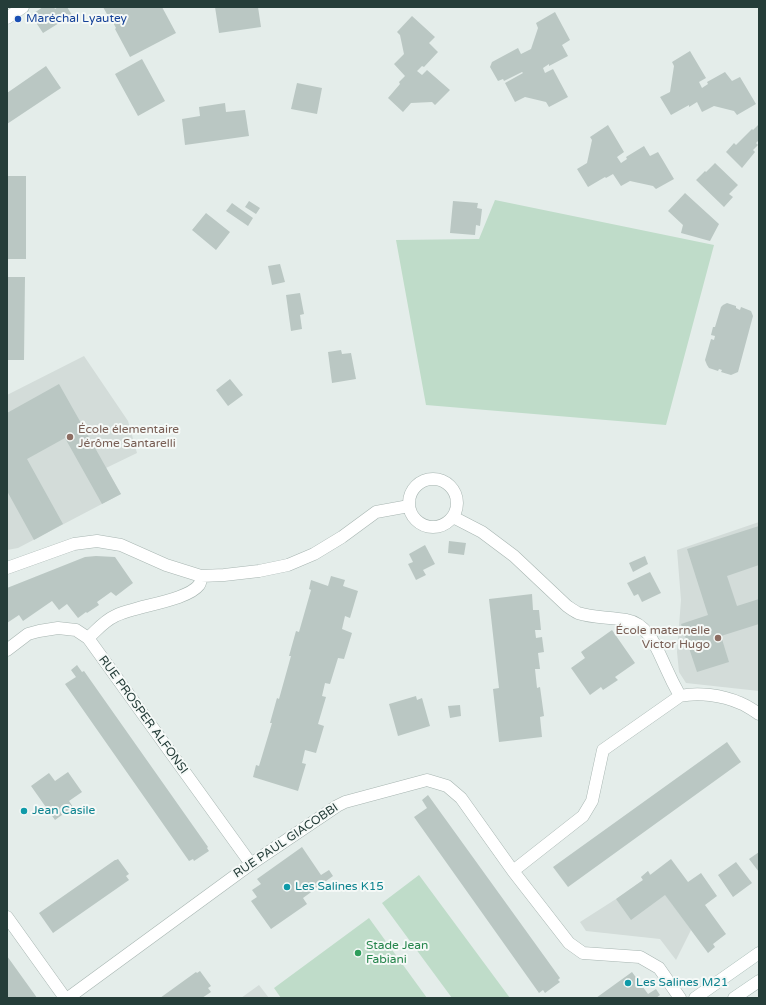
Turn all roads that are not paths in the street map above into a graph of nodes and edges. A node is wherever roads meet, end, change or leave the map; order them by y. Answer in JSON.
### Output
{"nodes":[{"id":1,"x":23,"y":7,"type":"edge"},
{"id":2,"x":7,"y":18,"type":"edge"},
{"id":3,"x":409,"y":506,"type":"junction"},
{"id":4,"x":453,"y":517,"type":"junction"},
{"id":5,"x":7,"y":568,"type":"edge"},
{"id":6,"x":201,"y":576,"type":"junction"},
{"id":7,"x":88,"y":638,"type":"junction"},
{"id":8,"x":7,"y":650,"type":"edge"},
{"id":9,"x":680,"y":696,"type":"junction"},
{"id":10,"x":759,"y":714,"type":"edge"},
{"id":11,"x":251,"y":864,"type":"junction"},
{"id":12,"x":513,"y":872,"type":"junction"},
{"id":13,"x":7,"y":917,"type":"edge"},
{"id":14,"x":759,"y":953,"type":"edge"},
{"id":15,"x":759,"y":981,"type":"edge"},
{"id":16,"x":65,"y":998,"type":"edge"},
{"id":17,"x":68,"y":998,"type":"edge"},
{"id":18,"x":680,"y":998,"type":"edge"},
{"id":19,"x":695,"y":998,"type":"edge"},
{"id":20,"x":734,"y":998,"type":"edge"}],
"edges":[{"from":1,"to":2,"type":"street"},
{"from":3,"to":4,"type":"street"},
{"from":3,"to":4,"type":"street"},
{"from":3,"to":6,"type":"street"},
{"from":4,"to":9,"type":"street"},
{"from":5,"to":6,"type":"street"},
{"from":6,"to":7,"type":"street"},
{"from":7,"to":8,"type":"street","name":"RUE PROSPER ALFONSI"},
{"from":7,"to":11,"type":"street","name":"RUE PROSPER ALFONSI"},
{"from":9,"to":10,"type":"street"},
{"from":9,"to":12,"type":"street"},
{"from":11,"to":12,"type":"street","name":"RUE PAUL GIACOBBI"},
{"from":11,"to":17,"type":"street","name":"RUE PAUL GIACOBBI"},
{"from":12,"to":18,"type":"street","name":"RUE PAUL GIACOBBI"},
{"from":13,"to":16,"type":"street"},
{"from":14,"to":19,"type":"street"},
{"from":15,"to":20,"type":"street"}]}
